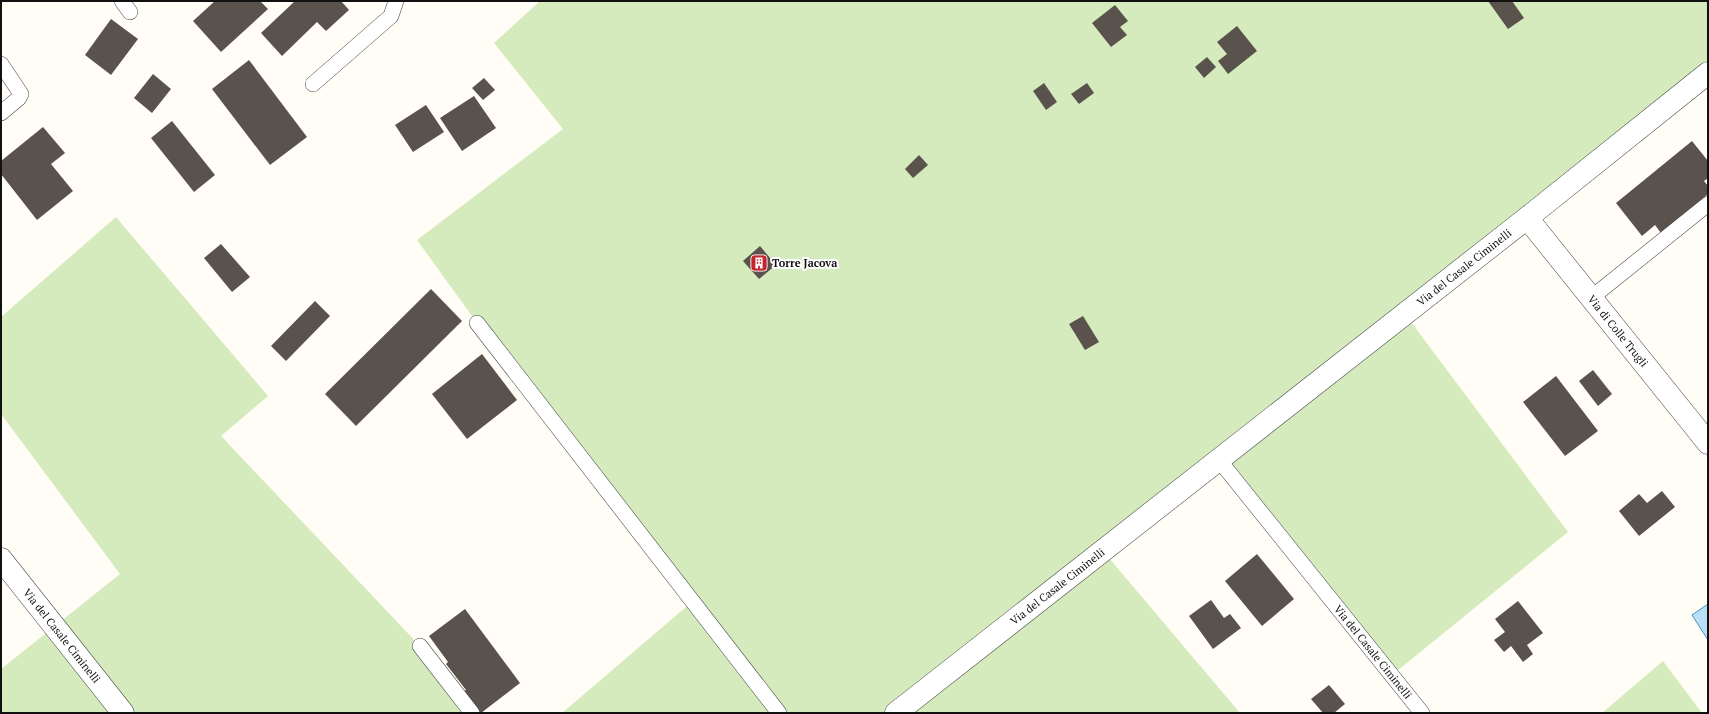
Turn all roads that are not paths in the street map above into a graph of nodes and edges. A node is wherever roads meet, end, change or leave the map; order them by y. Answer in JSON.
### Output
{"nodes":[{"id":1,"x":396,"y":1,"type":"edge"},
{"id":2,"x":1,"y":64,"type":"edge"},
{"id":3,"x":1708,"y":73,"type":"edge"},
{"id":4,"x":313,"y":84,"type":"dead end"},
{"id":5,"x":1,"y":113,"type":"edge"},
{"id":6,"x":1708,"y":204,"type":"edge"},
{"id":7,"x":1527,"y":218,"type":"junction"},
{"id":8,"x":1591,"y":298,"type":"junction"},
{"id":9,"x":477,"y":323,"type":"dead end"},
{"id":10,"x":1708,"y":443,"type":"edge"},
{"id":11,"x":1219,"y":460,"type":"junction"},
{"id":12,"x":1,"y":559,"type":"edge"},
{"id":13,"x":420,"y":646,"type":"dead end"},
{"id":14,"x":122,"y":713,"type":"edge"},
{"id":15,"x":472,"y":713,"type":"edge"},
{"id":16,"x":778,"y":713,"type":"edge"},
{"id":17,"x":896,"y":713,"type":"edge"},
{"id":18,"x":1422,"y":713,"type":"edge"}],
"edges":[{"from":1,"to":4,"type":"lane"},
{"from":2,"to":5,"type":"lane"},
{"from":3,"to":7,"type":"street","name":"Via del Casale Ciminelli"},
{"from":6,"to":8,"type":"lane"},
{"from":7,"to":8,"type":"street","name":"Via di Colle Trugli"},
{"from":7,"to":11,"type":"street","name":"Via del Casale Ciminelli"},
{"from":8,"to":10,"type":"street","name":"Via di Colle Trugli"},
{"from":9,"to":16,"type":"lane"},
{"from":11,"to":17,"type":"street","name":"Via del Casale Ciminelli"},
{"from":11,"to":18,"type":"lane","name":"Via del Casale Ciminelli"},
{"from":12,"to":14,"type":"street","name":"Via del Casale Ciminelli"},
{"from":13,"to":15,"type":"lane"}]}
